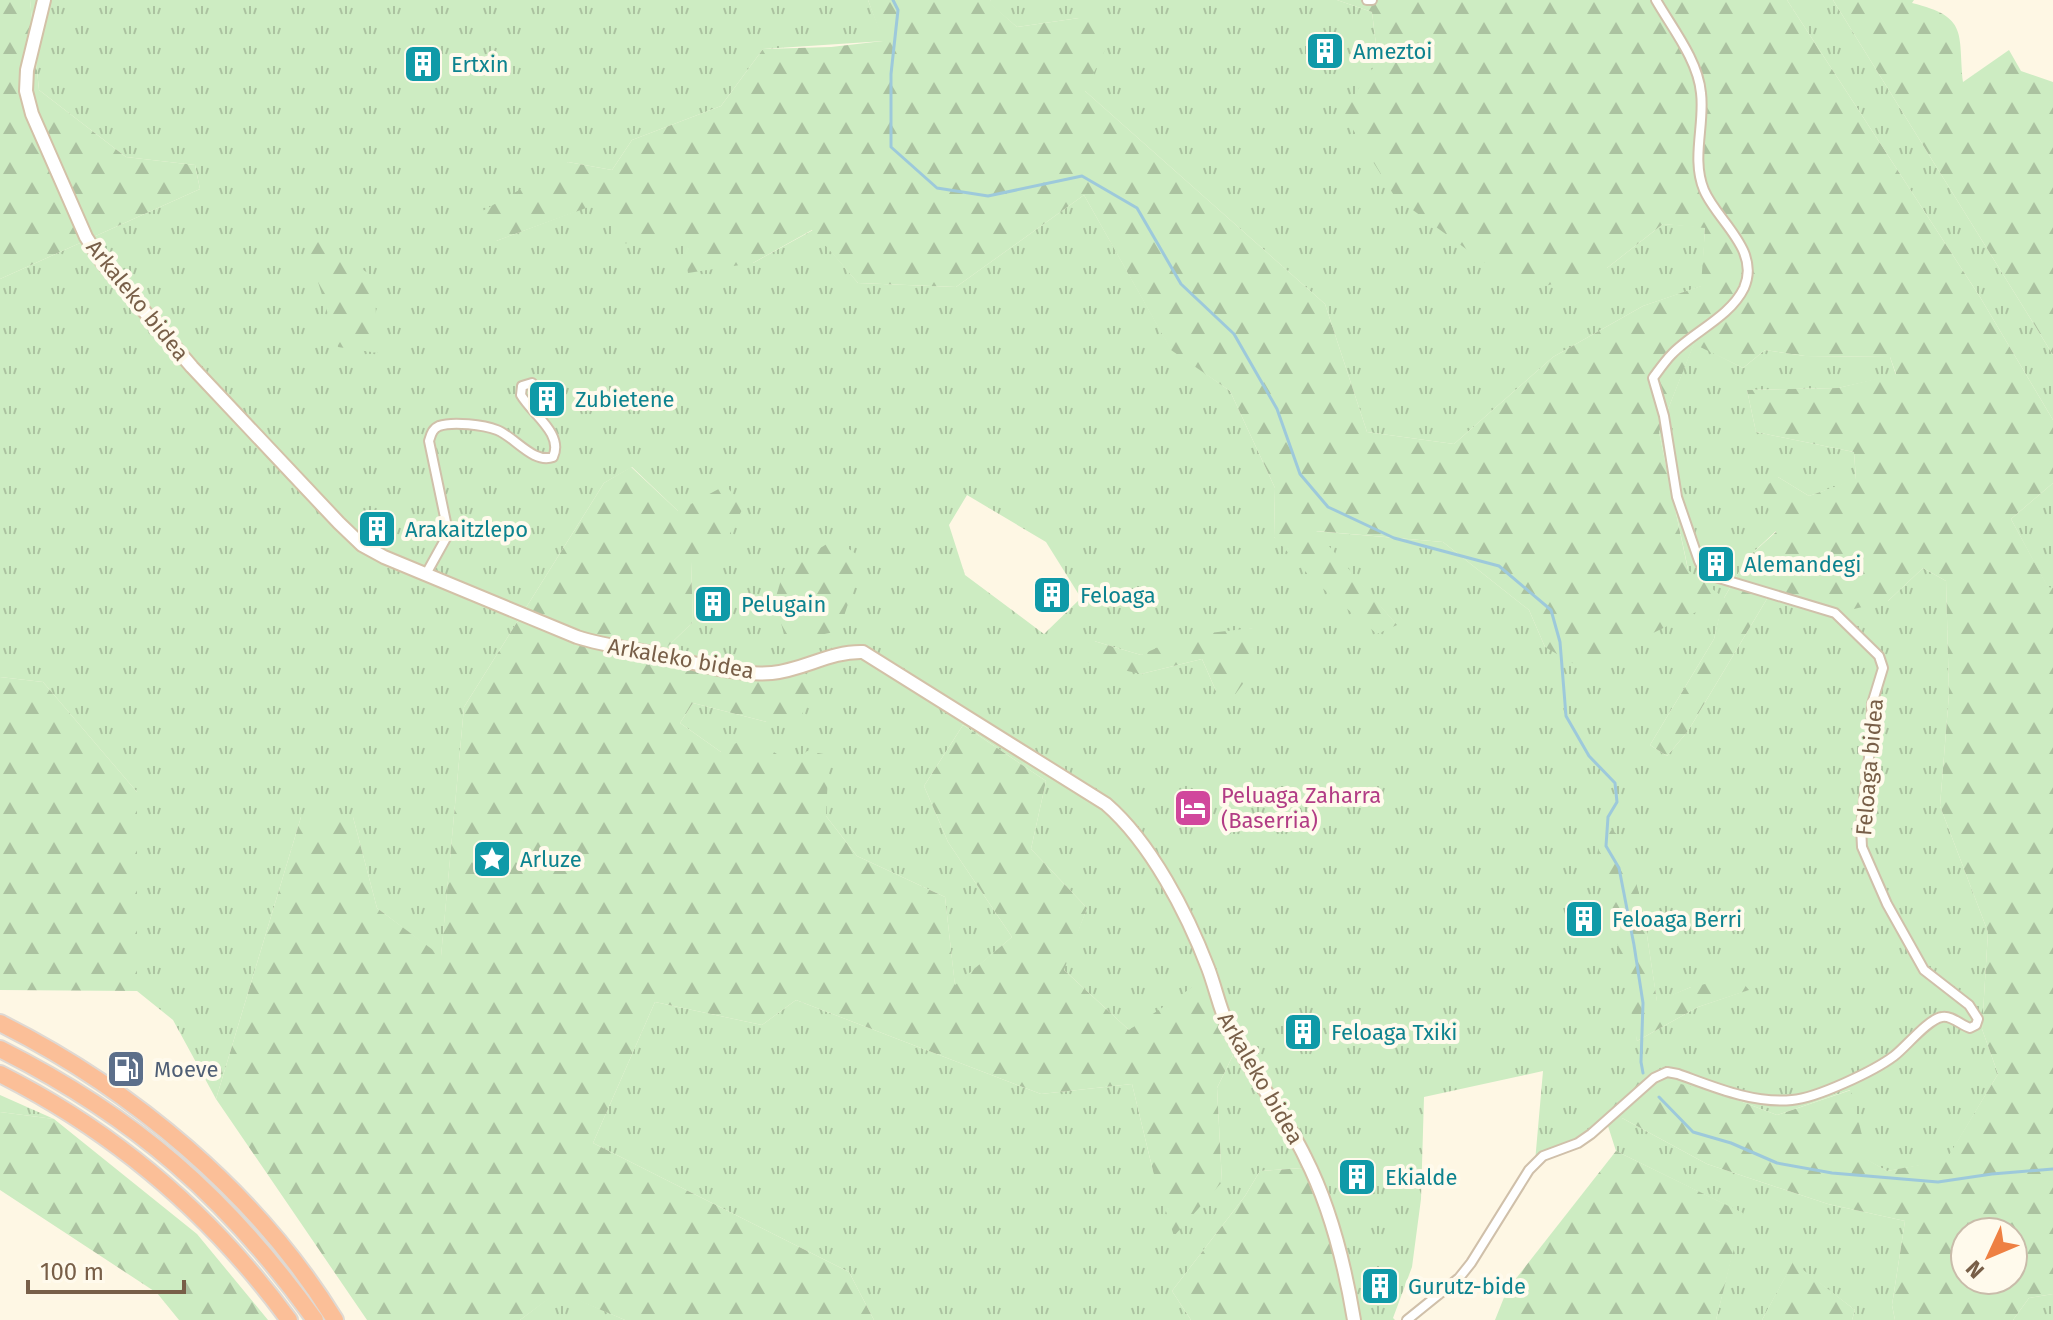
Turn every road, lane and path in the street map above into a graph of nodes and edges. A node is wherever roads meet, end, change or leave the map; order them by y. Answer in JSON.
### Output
{"nodes":[{"id":1,"x":44,"y":0,"type":"edge"},
{"id":2,"x":1656,"y":0,"type":"edge"},
{"id":3,"x":532,"y":383,"type":"dead end"},
{"id":4,"x":426,"y":574,"type":"junction"},
{"id":5,"x":0,"y":1023,"type":"edge"},
{"id":6,"x":0,"y":1049,"type":"edge"},
{"id":7,"x":0,"y":1074,"type":"edge"},
{"id":8,"x":289,"y":1320,"type":"edge"},
{"id":9,"x":315,"y":1320,"type":"edge"},
{"id":10,"x":335,"y":1320,"type":"edge"},
{"id":11,"x":1354,"y":1320,"type":"edge"},
{"id":12,"x":1407,"y":1320,"type":"edge"}],
"edges":[{"from":1,"to":4,"type":"street","name":"Arkaleko bidea"},
{"from":2,"to":12,"type":"street","name":"Feloaga bidea"},
{"from":3,"to":4,"type":"street"},
{"from":4,"to":11,"type":"street","name":"Arkaleko bidea"},
{"from":5,"to":10,"type":"highway"},
{"from":6,"to":9,"type":"highway"},
{"from":7,"to":8,"type":"highway"}]}
